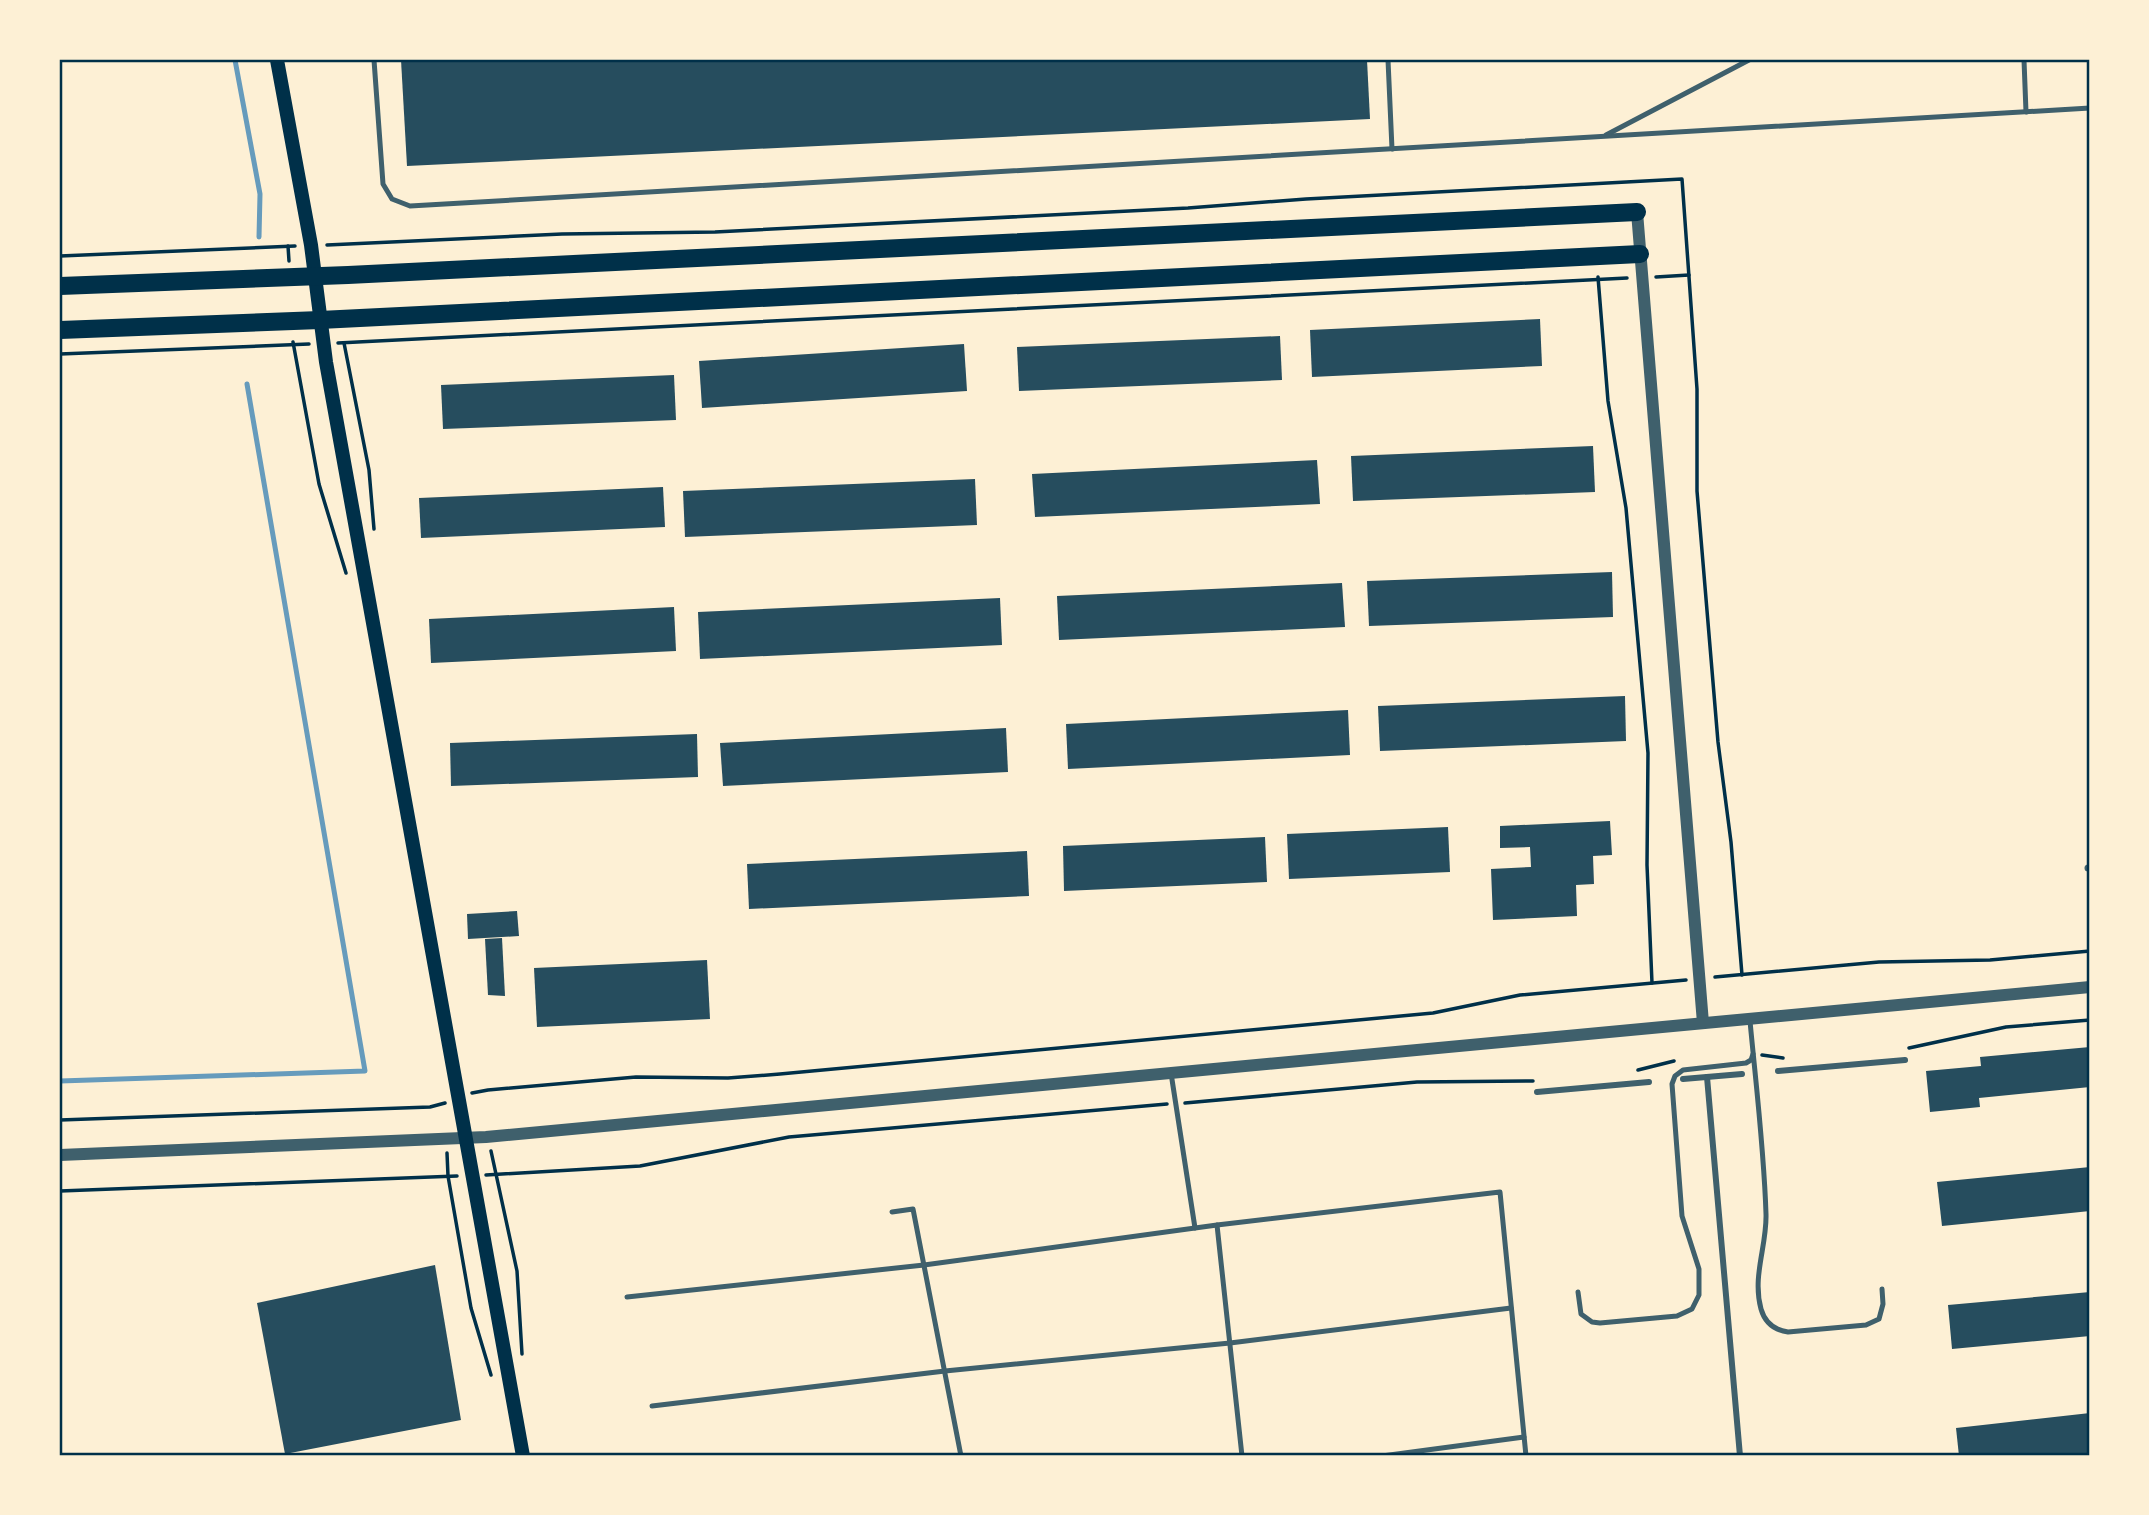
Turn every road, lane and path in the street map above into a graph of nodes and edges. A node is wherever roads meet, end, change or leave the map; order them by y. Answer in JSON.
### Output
{"nodes":[{"id":1,"x":277,"y":60,"type":"edge"},
{"id":2,"x":374,"y":60,"type":"edge"},
{"id":3,"x":1388,"y":60,"type":"edge"},
{"id":4,"x":1749,"y":60,"type":"edge"},
{"id":5,"x":2024,"y":60,"type":"edge"},
{"id":6,"x":2090,"y":108,"type":"edge"},
{"id":7,"x":2026,"y":112,"type":"junction"},
{"id":8,"x":1604,"y":136,"type":"junction"},
{"id":9,"x":1392,"y":149,"type":"junction"},
{"id":10,"x":1636,"y":212,"type":"joint"},
{"id":11,"x":355,"y":243,"type":"dead end"},
{"id":12,"x":265,"y":247,"type":"dead end"},
{"id":13,"x":1640,"y":254,"type":"junction"},
{"id":14,"x":60,"y":256,"type":"edge"},
{"id":15,"x":315,"y":276,"type":"junction"},
{"id":16,"x":1593,"y":280,"type":"dead end"},
{"id":17,"x":60,"y":286,"type":"edge"},
{"id":18,"x":1601,"y":307,"type":"dead end"},
{"id":19,"x":320,"y":320,"type":"junction"},
{"id":20,"x":60,"y":330,"type":"edge"},
{"id":21,"x":372,"y":341,"type":"dead end"},
{"id":22,"x":268,"y":346,"type":"dead end"},
{"id":23,"x":60,"y":355,"type":"edge"},
{"id":24,"x":298,"y":376,"type":"dead end"},
{"id":25,"x":346,"y":575,"type":"dead end"},
{"id":26,"x":2090,"y":951,"type":"edge"},
{"id":27,"x":1756,"y":973,"type":"dead end"},
{"id":28,"x":1742,"y":975,"type":"dead end"},
{"id":29,"x":2090,"y":987,"type":"edge"},
{"id":30,"x":1750,"y":1019,"type":"junction"},
{"id":31,"x":2090,"y":1020,"type":"edge"},
{"id":32,"x":1703,"y":1023,"type":"junction"},
{"id":33,"x":1900,"y":1049,"type":"dead end"},
{"id":34,"x":1753,"y":1054,"type":"junction"},
{"id":35,"x":1786,"y":1058,"type":"dead end"},
{"id":36,"x":1680,"y":1060,"type":"dead end"},
{"id":37,"x":1905,"y":1060,"type":"dead end"},
{"id":38,"x":1779,"y":1071,"type":"dead end"},
{"id":39,"x":1171,"y":1073,"type":"junction"},
{"id":40,"x":1742,"y":1074,"type":"dead end"},
{"id":41,"x":1635,"y":1077,"type":"junction"},
{"id":42,"x":1707,"y":1077,"type":"junction"},
{"id":43,"x":1683,"y":1079,"type":"dead end"},
{"id":44,"x":1537,"y":1081,"type":"dead end"},
{"id":45,"x":1649,"y":1082,"type":"dead end"},
{"id":46,"x":507,"y":1088,"type":"dead end"},
{"id":47,"x":1537,"y":1092,"type":"dead end"},
{"id":48,"x":1176,"y":1103,"type":"junction"},
{"id":49,"x":418,"y":1107,"type":"dead end"},
{"id":50,"x":60,"y":1120,"type":"edge"},
{"id":51,"x":466,"y":1138,"type":"junction"},
{"id":52,"x":60,"y":1155,"type":"edge"},
{"id":53,"x":521,"y":1174,"type":"dead end"},
{"id":54,"x":418,"y":1177,"type":"dead end"},
{"id":55,"x":60,"y":1191,"type":"edge"},
{"id":56,"x":502,"y":1198,"type":"dead end"},
{"id":57,"x":453,"y":1207,"type":"dead end"},
{"id":58,"x":892,"y":1212,"type":"dead end"},
{"id":59,"x":1217,"y":1226,"type":"junction"},
{"id":60,"x":1195,"y":1228,"type":"junction"},
{"id":61,"x":924,"y":1265,"type":"junction"},
{"id":62,"x":1882,"y":1289,"type":"dead end"},
{"id":63,"x":1578,"y":1292,"type":"dead end"},
{"id":64,"x":627,"y":1297,"type":"dead end"},
{"id":65,"x":1511,"y":1308,"type":"junction"},
{"id":66,"x":1230,"y":1343,"type":"junction"},
{"id":67,"x":522,"y":1357,"type":"dead end"},
{"id":68,"x":944,"y":1371,"type":"junction"},
{"id":69,"x":491,"y":1376,"type":"dead end"},
{"id":70,"x":652,"y":1405,"type":"dead end"},
{"id":71,"x":1524,"y":1437,"type":"junction"},
{"id":72,"x":523,"y":1455,"type":"edge"},
{"id":73,"x":961,"y":1455,"type":"edge"},
{"id":74,"x":1242,"y":1455,"type":"edge"},
{"id":75,"x":1382,"y":1455,"type":"edge"},
{"id":76,"x":1526,"y":1455,"type":"edge"},
{"id":77,"x":1740,"y":1455,"type":"edge"}],
"edges":[{"from":1,"to":15,"type":"main road"},
{"from":2,"to":9,"type":"lane"},
{"from":3,"to":9,"type":"lane"},
{"from":4,"to":8,"type":"lane"},
{"from":5,"to":7,"type":"lane"},
{"from":6,"to":7,"type":"lane"},
{"from":7,"to":8,"type":"lane"},
{"from":8,"to":9,"type":"lane"},
{"from":10,"to":13,"type":"street"},
{"from":10,"to":15,"type":"main road"},
{"from":11,"to":28,"type":"path"},
{"from":12,"to":14,"type":"path"},
{"from":13,"to":19,"type":"main road"},
{"from":13,"to":32,"type":"street"},
{"from":15,"to":17,"type":"main road"},
{"from":15,"to":19,"type":"main road"},
{"from":16,"to":21,"type":"path"},
{"from":18,"to":46,"type":"path"},
{"from":19,"to":20,"type":"main road"},
{"from":19,"to":51,"type":"main road"},
{"from":22,"to":23,"type":"path"},
{"from":24,"to":25,"type":"path"},
{"from":26,"to":27,"type":"path"},
{"from":29,"to":30,"type":"street"},
{"from":30,"to":32,"type":"street"},
{"from":30,"to":34,"type":"lane"},
{"from":31,"to":33,"type":"path"},
{"from":32,"to":39,"type":"street"},
{"from":34,"to":35,"type":"path"},
{"from":34,"to":62,"type":"lane"},
{"from":34,"to":63,"type":"lane"},
{"from":36,"to":41,"type":"path"},
{"from":37,"to":38,"type":"street"},
{"from":39,"to":48,"type":"lane"},
{"from":39,"to":51,"type":"street"},
{"from":40,"to":42,"type":"street"},
{"from":41,"to":45,"type":"street"},
{"from":41,"to":47,"type":"street"},
{"from":42,"to":43,"type":"street"},
{"from":42,"to":77,"type":"street"},
{"from":44,"to":48,"type":"path"},
{"from":48,"to":53,"type":"path"},
{"from":48,"to":60,"type":"lane"},
{"from":49,"to":50,"type":"path"},
{"from":51,"to":52,"type":"street"},
{"from":51,"to":72,"type":"main road"},
{"from":54,"to":55,"type":"path"},
{"from":56,"to":67,"type":"path"},
{"from":57,"to":69,"type":"path"},
{"from":58,"to":61,"type":"lane"},
{"from":59,"to":60,"type":"lane"},
{"from":59,"to":65,"type":"lane"},
{"from":59,"to":66,"type":"lane"},
{"from":60,"to":61,"type":"lane"},
{"from":61,"to":64,"type":"lane"},
{"from":61,"to":68,"type":"lane"},
{"from":65,"to":66,"type":"lane"},
{"from":65,"to":71,"type":"lane"},
{"from":66,"to":68,"type":"lane"},
{"from":66,"to":74,"type":"lane"},
{"from":68,"to":70,"type":"lane"},
{"from":68,"to":73,"type":"lane"},
{"from":71,"to":75,"type":"lane"},
{"from":71,"to":76,"type":"lane"}]}
